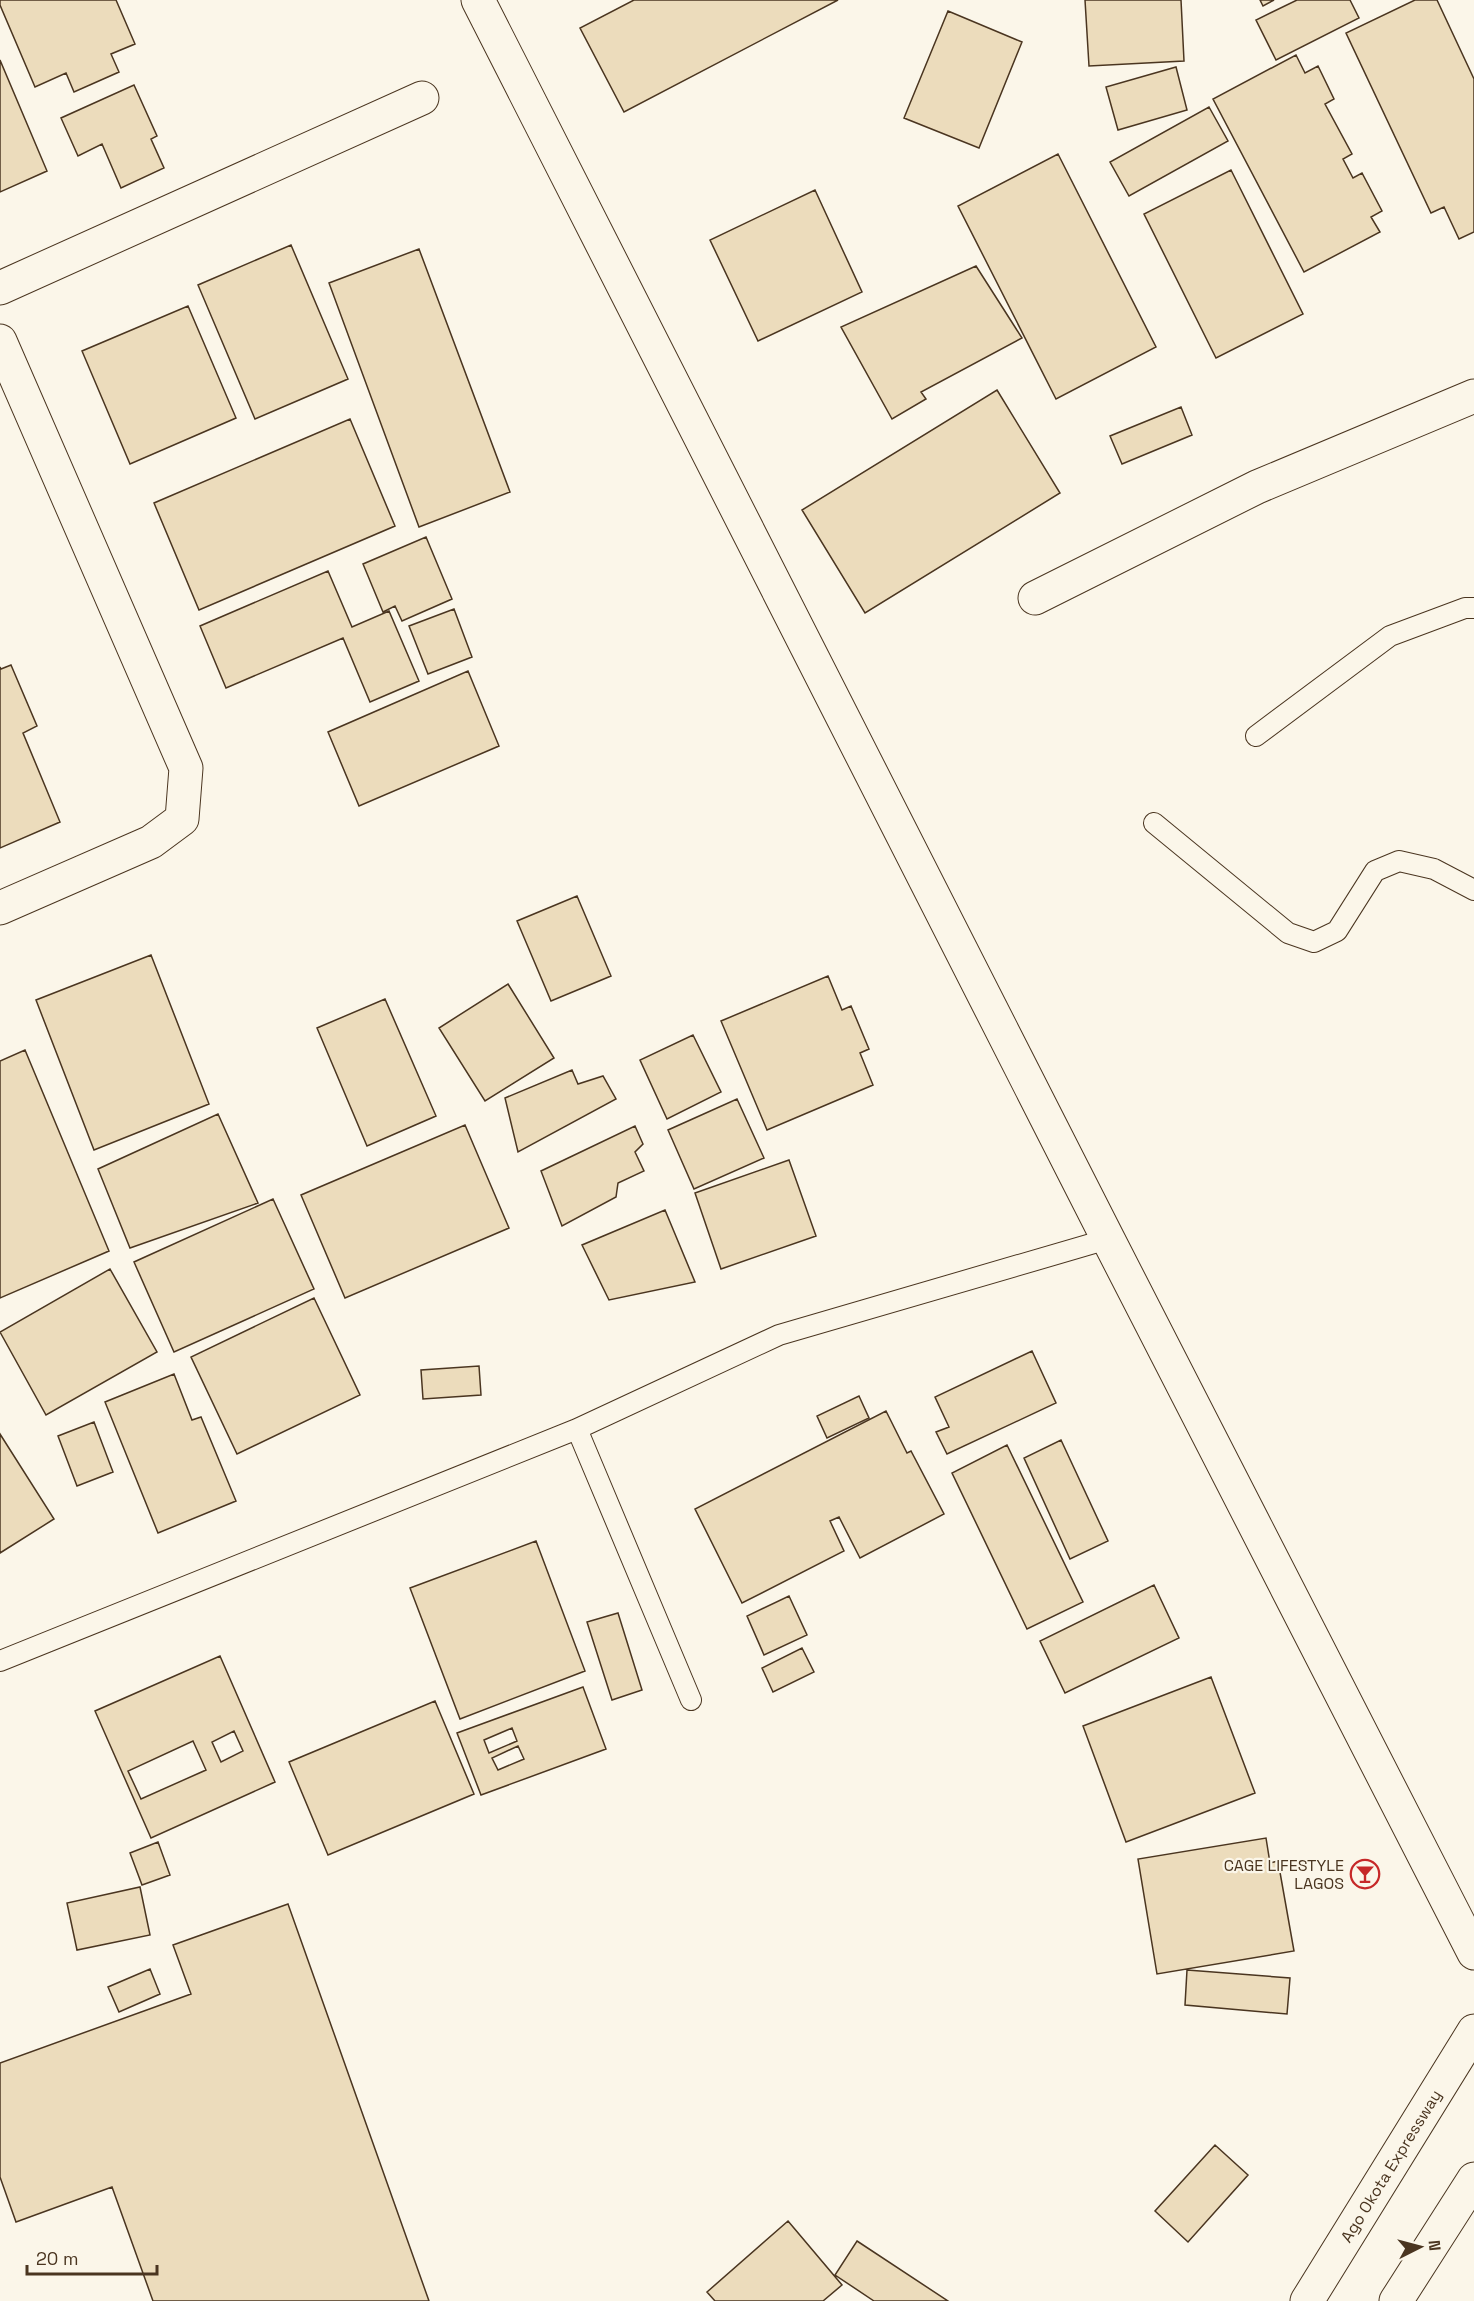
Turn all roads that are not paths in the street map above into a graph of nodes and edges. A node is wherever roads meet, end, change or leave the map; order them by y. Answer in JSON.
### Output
{"nodes":[{"id":1,"x":478,"y":0,"type":"edge"},
{"id":2,"x":422,"y":98,"type":"dead end"},
{"id":3,"x":0,"y":288,"type":"edge"},
{"id":4,"x":0,"y":341,"type":"edge"},
{"id":5,"x":1474,"y":396,"type":"edge"},
{"id":6,"x":1035,"y":598,"type":"dead end"},
{"id":7,"x":1474,"y":608,"type":"edge"},
{"id":8,"x":1256,"y":736,"type":"dead end"},
{"id":9,"x":1154,"y":823,"type":"dead end"},
{"id":10,"x":1474,"y":890,"type":"edge"},
{"id":11,"x":0,"y":908,"type":"edge"},
{"id":12,"x":1108,"y":1239,"type":"junction"},
{"id":13,"x":577,"y":1429,"type":"junction"},
{"id":14,"x":0,"y":1661,"type":"edge"},
{"id":15,"x":691,"y":1700,"type":"dead end"},
{"id":16,"x":1474,"y":1953,"type":"edge"},
{"id":17,"x":1474,"y":2031,"type":"edge"},
{"id":18,"x":1474,"y":2179,"type":"edge"},
{"id":19,"x":1307,"y":2301,"type":"edge"},
{"id":20,"x":1396,"y":2301,"type":"edge"}],
"edges":[{"from":1,"to":12,"type":"street"},
{"from":2,"to":3,"type":"street"},
{"from":4,"to":11,"type":"street"},
{"from":5,"to":6,"type":"street"},
{"from":7,"to":8,"type":"lane"},
{"from":9,"to":10,"type":"lane"},
{"from":12,"to":13,"type":"lane"},
{"from":12,"to":16,"type":"street"},
{"from":13,"to":14,"type":"lane"},
{"from":13,"to":15,"type":"lane"},
{"from":17,"to":19,"type":"street","name":"Ago Okota Expressway"},
{"from":18,"to":20,"type":"street"}]}
